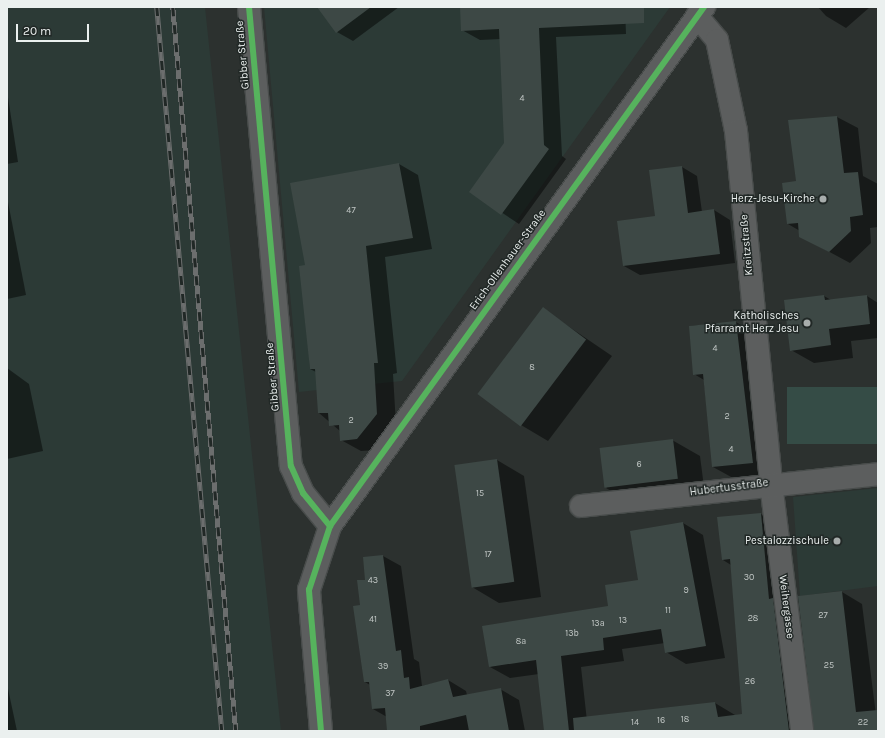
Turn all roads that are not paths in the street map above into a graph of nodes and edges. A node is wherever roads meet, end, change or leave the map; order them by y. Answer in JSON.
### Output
{"nodes":[{"id":1,"x":249,"y":7,"type":"edge"},
{"id":2,"x":701,"y":11,"type":"edge"},
{"id":3,"x":878,"y":474,"type":"edge"},
{"id":4,"x":771,"y":484,"type":"junction"},
{"id":5,"x":580,"y":506,"type":"dead end"},
{"id":6,"x":330,"y":526,"type":"junction"},
{"id":7,"x":321,"y":731,"type":"edge"},
{"id":8,"x":802,"y":731,"type":"edge"}],
"edges":[{"from":1,"to":6,"type":"street","name":"Gibber Straße"},
{"from":2,"to":4,"type":"street","name":"Kreitzstraße"},
{"from":2,"to":6,"type":"street","name":"Erich-Ollenhauer-Straße"},
{"from":3,"to":4,"type":"street","name":"Hubertusstraße"},
{"from":4,"to":5,"type":"street","name":"Hubertusstraße"},
{"from":4,"to":8,"type":"street","name":"Weihergasse"},
{"from":6,"to":7,"type":"street"}]}
